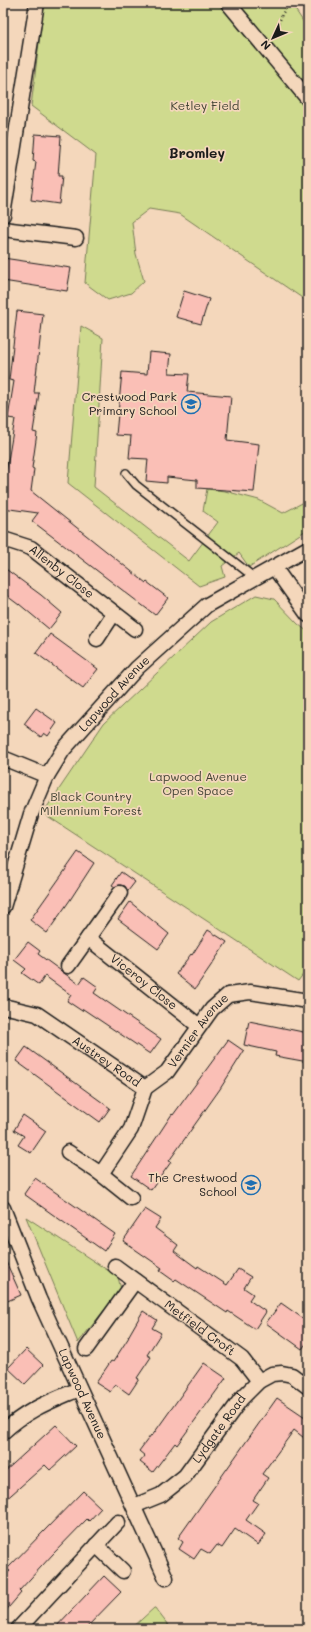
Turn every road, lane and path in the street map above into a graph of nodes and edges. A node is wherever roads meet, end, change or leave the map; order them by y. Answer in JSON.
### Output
{"nodes":[{"id":1,"x":37,"y":3,"type":"edge"},
{"id":2,"x":228,"y":3,"type":"edge"},
{"id":3,"x":290,"y":3,"type":"edge"},
{"id":4,"x":269,"y":53,"type":"junction"},
{"id":5,"x":308,"y":98,"type":"edge"},
{"id":6,"x":3,"y":215,"type":"edge"},
{"id":7,"x":3,"y":229,"type":"edge"},
{"id":8,"x":76,"y":238,"type":"dead end"},
{"id":9,"x":126,"y":473,"type":"dead end"},
{"id":10,"x":3,"y":540,"type":"edge"},
{"id":11,"x":308,"y":548,"type":"edge"},
{"id":12,"x":274,"y":567,"type":"junction"},
{"id":13,"x":255,"y":578,"type":"junction"},
{"id":14,"x":114,"y":613,"type":"junction"},
{"id":15,"x":308,"y":615,"type":"edge"},
{"id":16,"x":136,"y":630,"type":"dead end"},
{"id":17,"x":98,"y":639,"type":"dead end"},
{"id":18,"x":3,"y":758,"type":"edge"},
{"id":19,"x":47,"y":776,"type":"junction"},
{"id":20,"x":120,"y":893,"type":"dead end"},
{"id":21,"x":3,"y":907,"type":"edge"},
{"id":22,"x":88,"y":938,"type":"junction"},
{"id":23,"x":68,"y":966,"type":"dead end"},
{"id":24,"x":308,"y":1001,"type":"edge"},
{"id":25,"x":3,"y":1006,"type":"edge"},
{"id":26,"x":199,"y":1026,"type":"junction"},
{"id":27,"x":145,"y":1088,"type":"junction"},
{"id":28,"x":68,"y":1152,"type":"dead end"},
{"id":29,"x":101,"y":1174,"type":"junction"},
{"id":30,"x":131,"y":1198,"type":"dead end"},
{"id":31,"x":3,"y":1208,"type":"edge"},
{"id":32,"x":115,"y":1266,"type":"dead end"},
{"id":33,"x":135,"y":1281,"type":"junction"},
{"id":34,"x":86,"y":1350,"type":"dead end"},
{"id":35,"x":259,"y":1380,"type":"junction"},
{"id":36,"x":308,"y":1387,"type":"edge"},
{"id":37,"x":79,"y":1389,"type":"junction"},
{"id":38,"x":3,"y":1432,"type":"edge"},
{"id":39,"x":134,"y":1506,"type":"junction"},
{"id":40,"x":118,"y":1522,"type":"dead end"},
{"id":41,"x":96,"y":1545,"type":"junction"},
{"id":42,"x":123,"y":1571,"type":"dead end"},
{"id":43,"x":166,"y":1578,"type":"dead end"},
{"id":44,"x":18,"y":1629,"type":"edge"}],
"edges":[{"from":1,"to":6,"type":"street"},
{"from":2,"to":4,"type":"street"},
{"from":3,"to":4,"type":"path"},
{"from":4,"to":5,"type":"street"},
{"from":7,"to":8,"type":"street"},
{"from":9,"to":13,"type":"lane"},
{"from":10,"to":14,"type":"street","name":"Allenby Close"},
{"from":11,"to":12,"type":"street","name":"Lapwood Avenue"},
{"from":12,"to":13,"type":"street","name":"Lapwood Avenue"},
{"from":12,"to":15,"type":"street"},
{"from":13,"to":19,"type":"street","name":"Lapwood Avenue"},
{"from":14,"to":16,"type":"street","name":"Allenby Close"},
{"from":14,"to":17,"type":"street"},
{"from":18,"to":19,"type":"street"},
{"from":19,"to":21,"type":"street","name":"Lapwood Avenue"},
{"from":20,"to":22,"type":"street"},
{"from":22,"to":23,"type":"street"},
{"from":22,"to":26,"type":"street","name":"Viceroy Close"},
{"from":24,"to":26,"type":"street","name":"Vernier Avenue"},
{"from":25,"to":27,"type":"street","name":"Austrey Road"},
{"from":26,"to":27,"type":"street","name":"Vernier Avenue"},
{"from":27,"to":29,"type":"street","name":"Austrey Road"},
{"from":28,"to":29,"type":"street"},
{"from":29,"to":30,"type":"street"},
{"from":31,"to":37,"type":"street","name":"Lapwood Avenue"},
{"from":32,"to":33,"type":"street","name":"Metfield Croft"},
{"from":33,"to":34,"type":"street"},
{"from":33,"to":35,"type":"street","name":"Metfield Croft"},
{"from":35,"to":36,"type":"street","name":"Lydgate Road"},
{"from":35,"to":39,"type":"street","name":"Lydgate Road"},
{"from":37,"to":38,"type":"street"},
{"from":37,"to":39,"type":"street","name":"Lapwood Avenue"},
{"from":39,"to":43,"type":"street","name":"Lapwood Avenue"},
{"from":40,"to":41,"type":"street"},
{"from":41,"to":42,"type":"street"},
{"from":41,"to":44,"type":"street"}]}
